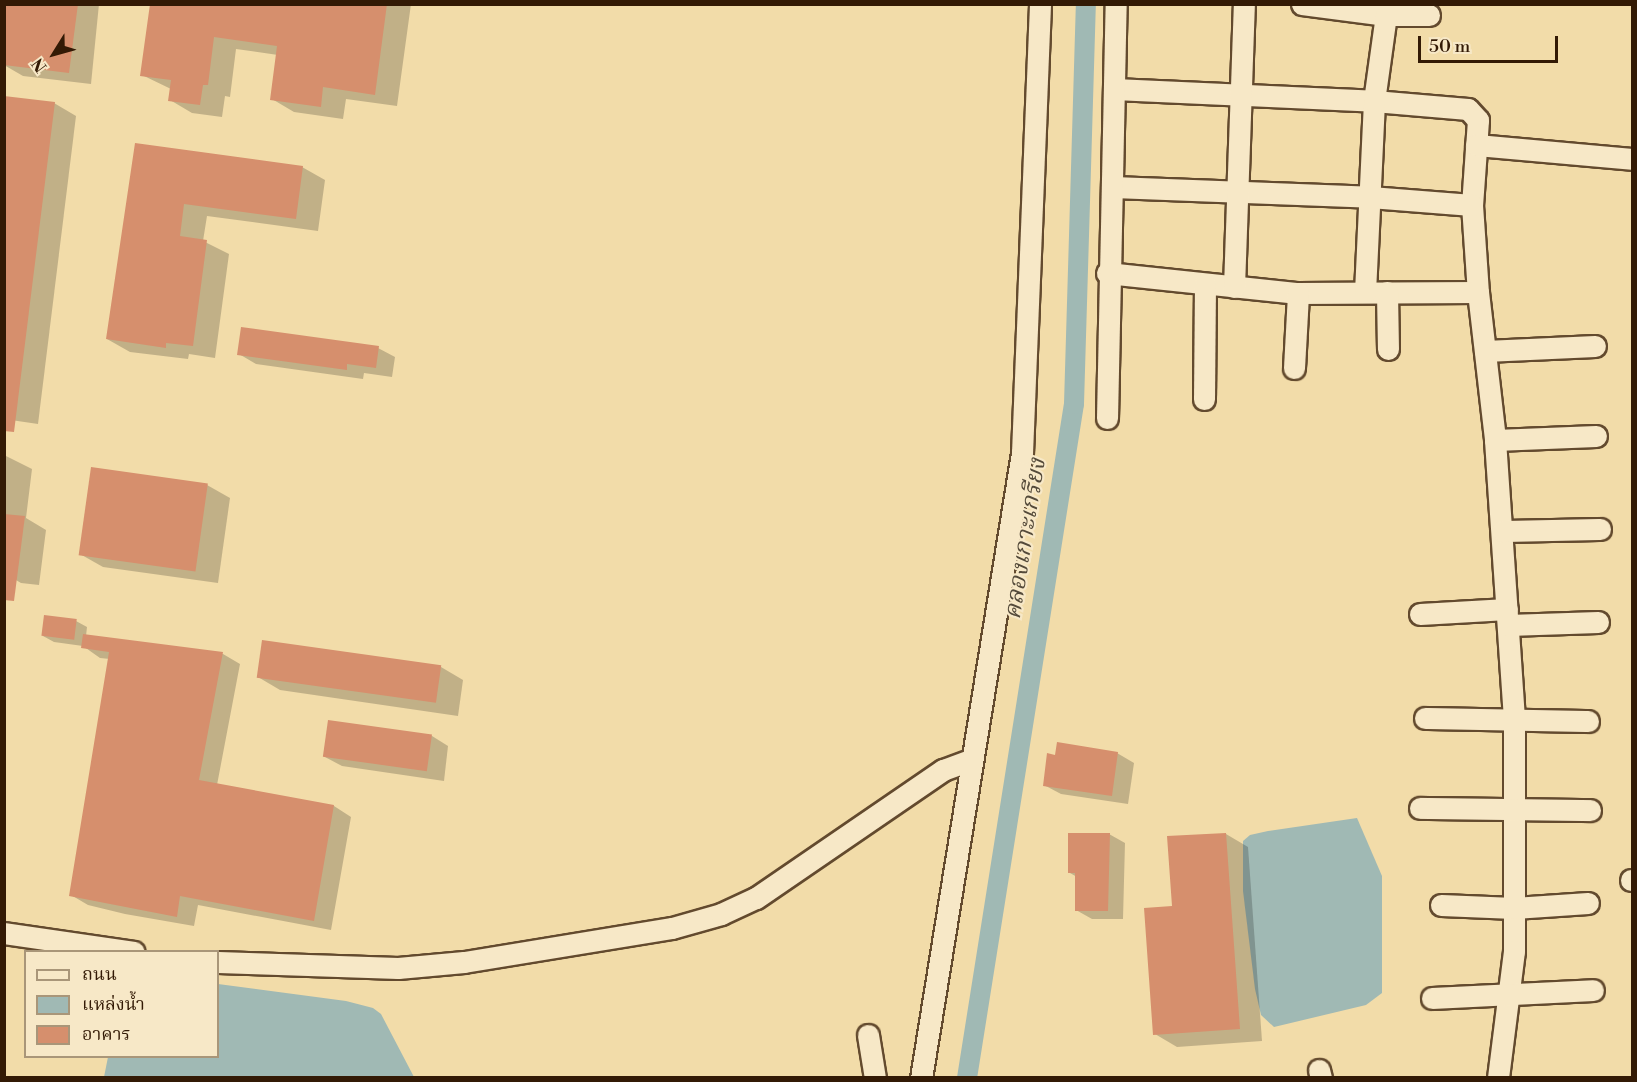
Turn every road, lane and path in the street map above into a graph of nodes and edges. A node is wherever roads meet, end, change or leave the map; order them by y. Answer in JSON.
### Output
{"nodes":[{"id":1,"x":1040,"y":4,"type":"edge"},
{"id":2,"x":1116,"y":4,"type":"edge"},
{"id":3,"x":1244,"y":4,"type":"edge"},
{"id":4,"x":1302,"y":4,"type":"edge"},
{"id":5,"x":1334,"y":7,"type":"edge"},
{"id":6,"x":1386,"y":15,"type":"junction"},
{"id":7,"x":1429,"y":15,"type":"dead end"},
{"id":8,"x":1114,"y":89,"type":"junction"},
{"id":9,"x":1241,"y":95,"type":"junction"},
{"id":10,"x":1374,"y":100,"type":"junction"},
{"id":11,"x":1476,"y":145,"type":"junction"},
{"id":12,"x":1632,"y":159,"type":"edge"},
{"id":13,"x":1113,"y":187,"type":"junction"},
{"id":14,"x":1239,"y":193,"type":"junction"},
{"id":15,"x":1370,"y":197,"type":"junction"},
{"id":16,"x":1472,"y":205,"type":"junction"},
{"id":17,"x":1107,"y":273,"type":"junction"},
{"id":18,"x":1205,"y":284,"type":"junction"},
{"id":19,"x":1234,"y":287,"type":"junction"},
{"id":20,"x":1365,"y":292,"type":"junction"},
{"id":21,"x":1387,"y":292,"type":"junction"},
{"id":22,"x":1478,"y":292,"type":"junction"},
{"id":23,"x":1298,"y":293,"type":"junction"},
{"id":24,"x":1595,"y":346,"type":"dead end"},
{"id":25,"x":1388,"y":349,"type":"dead end"},
{"id":26,"x":1485,"y":351,"type":"junction"},
{"id":27,"x":1294,"y":368,"type":"dead end"},
{"id":28,"x":1204,"y":399,"type":"dead end"},
{"id":29,"x":1107,"y":418,"type":"dead end"},
{"id":30,"x":1596,"y":436,"type":"dead end"},
{"id":31,"x":1495,"y":440,"type":"junction"},
{"id":32,"x":1600,"y":529,"type":"dead end"},
{"id":33,"x":1503,"y":531,"type":"junction"},
{"id":34,"x":1420,"y":614,"type":"dead end"},
{"id":35,"x":1508,"y":617,"type":"junction"},
{"id":36,"x":1598,"y":622,"type":"dead end"},
{"id":37,"x":1425,"y":718,"type":"dead end"},
{"id":38,"x":1514,"y":720,"type":"junction"},
{"id":39,"x":1588,"y":721,"type":"dead end"},
{"id":40,"x":971,"y":760,"type":"junction"},
{"id":41,"x":1420,"y":808,"type":"dead end"},
{"id":42,"x":1590,"y":810,"type":"dead end"},
{"id":43,"x":1514,"y":811,"type":"junction"},
{"id":44,"x":1588,"y":903,"type":"dead end"},
{"id":45,"x":1441,"y":906,"type":"dead end"},
{"id":46,"x":1514,"y":908,"type":"junction"},
{"id":47,"x":4,"y":933,"type":"edge"},
{"id":48,"x":127,"y":950,"type":"edge"},
{"id":49,"x":219,"y":962,"type":"edge"},
{"id":50,"x":1593,"y":990,"type":"dead end"},
{"id":51,"x":1509,"y":993,"type":"junction"},
{"id":52,"x":1432,"y":998,"type":"dead end"},
{"id":53,"x":868,"y":1035,"type":"dead end"},
{"id":54,"x":875,"y":1077,"type":"edge"},
{"id":55,"x":921,"y":1077,"type":"edge"},
{"id":56,"x":1498,"y":1077,"type":"edge"}],
"edges":[{"from":1,"to":40,"type":"street"},
{"from":2,"to":8,"type":"street"},
{"from":3,"to":9,"type":"street"},
{"from":4,"to":5,"type":"street"},
{"from":5,"to":6,"type":"street"},
{"from":6,"to":7,"type":"street"},
{"from":6,"to":10,"type":"street"},
{"from":8,"to":9,"type":"street"},
{"from":8,"to":13,"type":"street"},
{"from":9,"to":10,"type":"street"},
{"from":9,"to":14,"type":"street"},
{"from":10,"to":11,"type":"street"},
{"from":10,"to":15,"type":"street"},
{"from":11,"to":12,"type":"street"},
{"from":11,"to":16,"type":"street"},
{"from":13,"to":14,"type":"street"},
{"from":13,"to":17,"type":"street"},
{"from":14,"to":15,"type":"street"},
{"from":14,"to":19,"type":"street"},
{"from":15,"to":16,"type":"street"},
{"from":15,"to":20,"type":"street"},
{"from":16,"to":22,"type":"street"},
{"from":17,"to":18,"type":"street"},
{"from":17,"to":29,"type":"street"},
{"from":18,"to":19,"type":"street"},
{"from":18,"to":28,"type":"street"},
{"from":19,"to":23,"type":"street"},
{"from":20,"to":21,"type":"street"},
{"from":20,"to":23,"type":"street"},
{"from":21,"to":22,"type":"street"},
{"from":21,"to":25,"type":"street"},
{"from":22,"to":26,"type":"street"},
{"from":23,"to":27,"type":"street"},
{"from":24,"to":26,"type":"street"},
{"from":26,"to":31,"type":"street"},
{"from":30,"to":31,"type":"street"},
{"from":31,"to":33,"type":"street"},
{"from":32,"to":33,"type":"street"},
{"from":33,"to":35,"type":"street"},
{"from":34,"to":35,"type":"street"},
{"from":35,"to":36,"type":"street"},
{"from":35,"to":38,"type":"street"},
{"from":37,"to":38,"type":"street"},
{"from":38,"to":39,"type":"street"},
{"from":38,"to":43,"type":"street"},
{"from":40,"to":49,"type":"street"},
{"from":40,"to":55,"type":"street"},
{"from":41,"to":43,"type":"street"},
{"from":42,"to":43,"type":"street"},
{"from":43,"to":46,"type":"street"},
{"from":44,"to":46,"type":"street"},
{"from":45,"to":46,"type":"street"},
{"from":46,"to":51,"type":"street"},
{"from":47,"to":48,"type":"street"},
{"from":50,"to":51,"type":"street"},
{"from":51,"to":52,"type":"street"},
{"from":51,"to":56,"type":"street"},
{"from":53,"to":54,"type":"street"}]}
